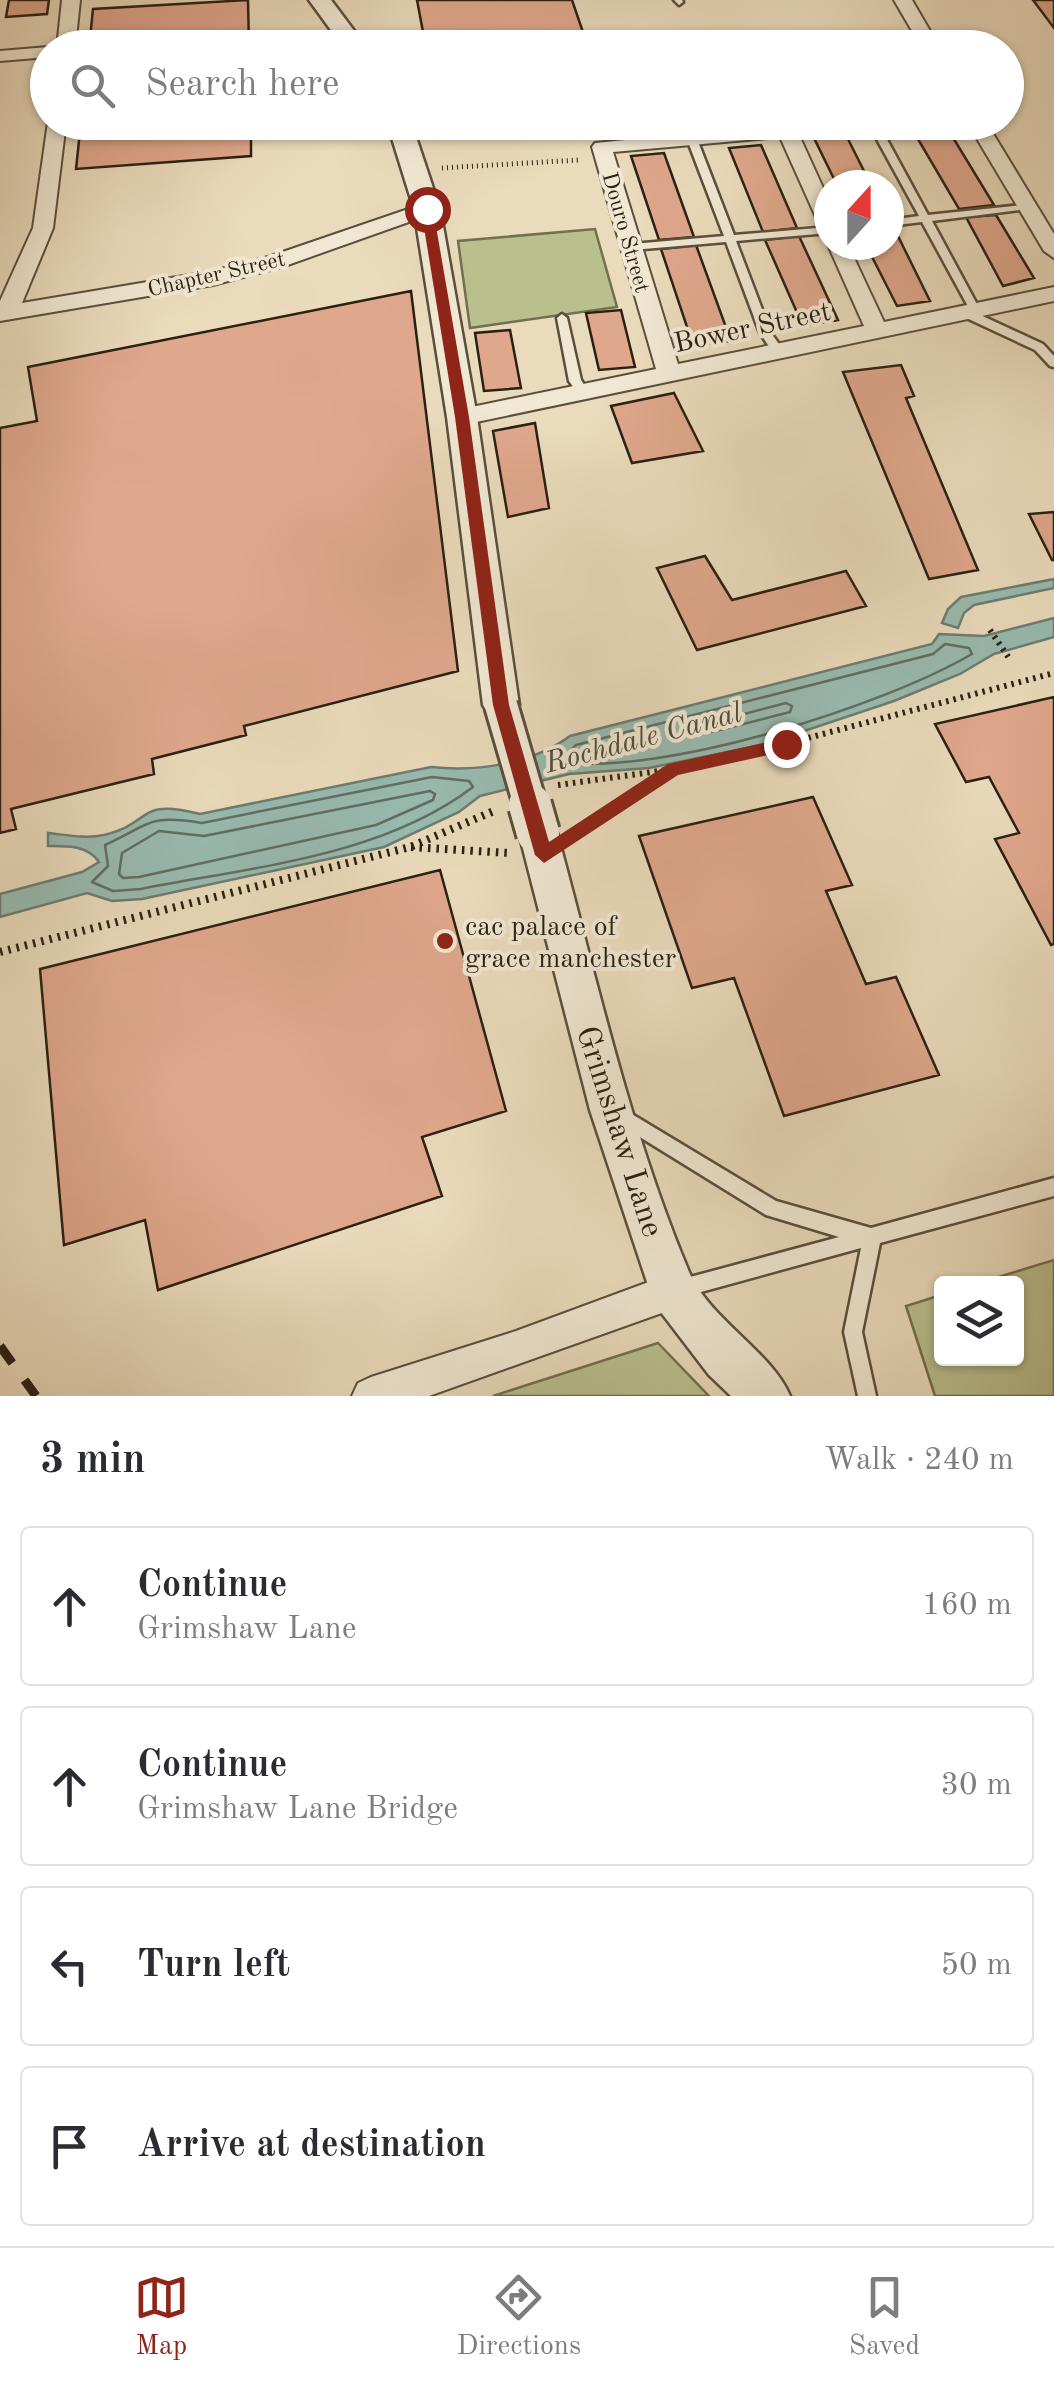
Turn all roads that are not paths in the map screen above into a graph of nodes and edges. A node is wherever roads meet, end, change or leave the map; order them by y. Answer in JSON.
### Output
{"nodes":[{"id":1,"x":71,"y":0,"type":"edge"},
{"id":2,"x":320,"y":0,"type":"edge"},
{"id":3,"x":904,"y":0,"type":"edge"},
{"id":4,"x":68,"y":30,"type":"edge"},
{"id":5,"x":342,"y":30,"type":"edge"},
{"id":6,"x":922,"y":30,"type":"edge"},
{"id":7,"x":30,"y":54,"type":"edge"},
{"id":8,"x":0,"y":56,"type":"edge"},
{"id":9,"x":55,"y":140,"type":"edge"},
{"id":10,"x":405,"y":140,"type":"edge"},
{"id":11,"x":692,"y":140,"type":"joint"},
{"id":12,"x":791,"y":140,"type":"edge"},
{"id":13,"x":885,"y":140,"type":"edge"},
{"id":14,"x":987,"y":140,"type":"edge"},
{"id":15,"x":814,"y":192,"type":"edge"},
{"id":16,"x":1027,"y":206,"type":"junction"},
{"id":17,"x":427,"y":209,"type":"junction"},
{"id":18,"x":924,"y":218,"type":"junction"},
{"id":19,"x":904,"y":221,"type":"edge"},
{"id":20,"x":814,"y":229,"type":"edge"},
{"id":21,"x":730,"y":239,"type":"junction"},
{"id":22,"x":632,"y":246,"type":"junction"},
{"id":23,"x":1054,"y":251,"type":"edge"},
{"id":24,"x":845,"y":260,"type":"edge"},
{"id":25,"x":1054,"y":294,"type":"edge"},
{"id":26,"x":969,"y":311,"type":"junction"},
{"id":27,"x":6,"y":313,"type":"edge"},
{"id":28,"x":562,"y":318,"type":"dead end"},
{"id":29,"x":877,"y":331,"type":"junction"},
{"id":30,"x":778,"y":352,"type":"junction"},
{"id":31,"x":1054,"y":363,"type":"edge"},
{"id":32,"x":669,"y":374,"type":"junction"},
{"id":33,"x":583,"y":392,"type":"junction"},
{"id":34,"x":462,"y":417,"type":"junction"},
{"id":35,"x":610,"y":1110,"type":"junction"},
{"id":36,"x":1054,"y":1188,"type":"edge"},
{"id":37,"x":872,"y":1237,"type":"junction"},
{"id":38,"x":673,"y":1291,"type":"junction"},
{"id":39,"x":371,"y":1396,"type":"edge"},
{"id":40,"x":766,"y":1396,"type":"edge"},
{"id":41,"x":867,"y":1396,"type":"edge"}],
"edges":[{"from":1,"to":4,"type":"street"},
{"from":2,"to":5,"type":"street"},
{"from":3,"to":6,"type":"street"},
{"from":7,"to":8,"type":"street"},
{"from":9,"to":27,"type":"street"},
{"from":10,"to":17,"type":"street"},
{"from":11,"to":21,"type":"lane"},
{"from":11,"to":22,"type":"street","name":"Douro Street"},
{"from":12,"to":15,"type":"street"},
{"from":13,"to":18,"type":"lane"},
{"from":14,"to":16,"type":"street"},
{"from":16,"to":18,"type":"lane"},
{"from":16,"to":23,"type":"street"},
{"from":17,"to":27,"type":"street","name":"Chapter Street"},
{"from":17,"to":34,"type":"street"},
{"from":18,"to":19,"type":"lane"},
{"from":18,"to":26,"type":"lane"},
{"from":20,"to":21,"type":"lane"},
{"from":21,"to":22,"type":"lane"},
{"from":21,"to":30,"type":"lane"},
{"from":22,"to":32,"type":"street","name":"Douro Street"},
{"from":24,"to":29,"type":"street"},
{"from":25,"to":26,"type":"street","name":"Bower Street"},
{"from":26,"to":29,"type":"street","name":"Bower Street"},
{"from":26,"to":31,"type":"lane"},
{"from":28,"to":33,"type":"lane"},
{"from":29,"to":30,"type":"street","name":"Bower Street"},
{"from":30,"to":32,"type":"street","name":"Bower Street"},
{"from":32,"to":33,"type":"street","name":"Bower Street"},
{"from":33,"to":34,"type":"street","name":"Bower Street"},
{"from":34,"to":35,"type":"street","name":"Grimshaw Lane","bridge":true},
{"from":35,"to":37,"type":"lane"},
{"from":35,"to":38,"type":"street","name":"Grimshaw Lane"},
{"from":36,"to":37,"type":"lane"},
{"from":37,"to":38,"type":"lane"},
{"from":37,"to":41,"type":"lane"},
{"from":38,"to":39,"type":"street"},
{"from":38,"to":40,"type":"street","name":"Grimshaw Lane"}]}
